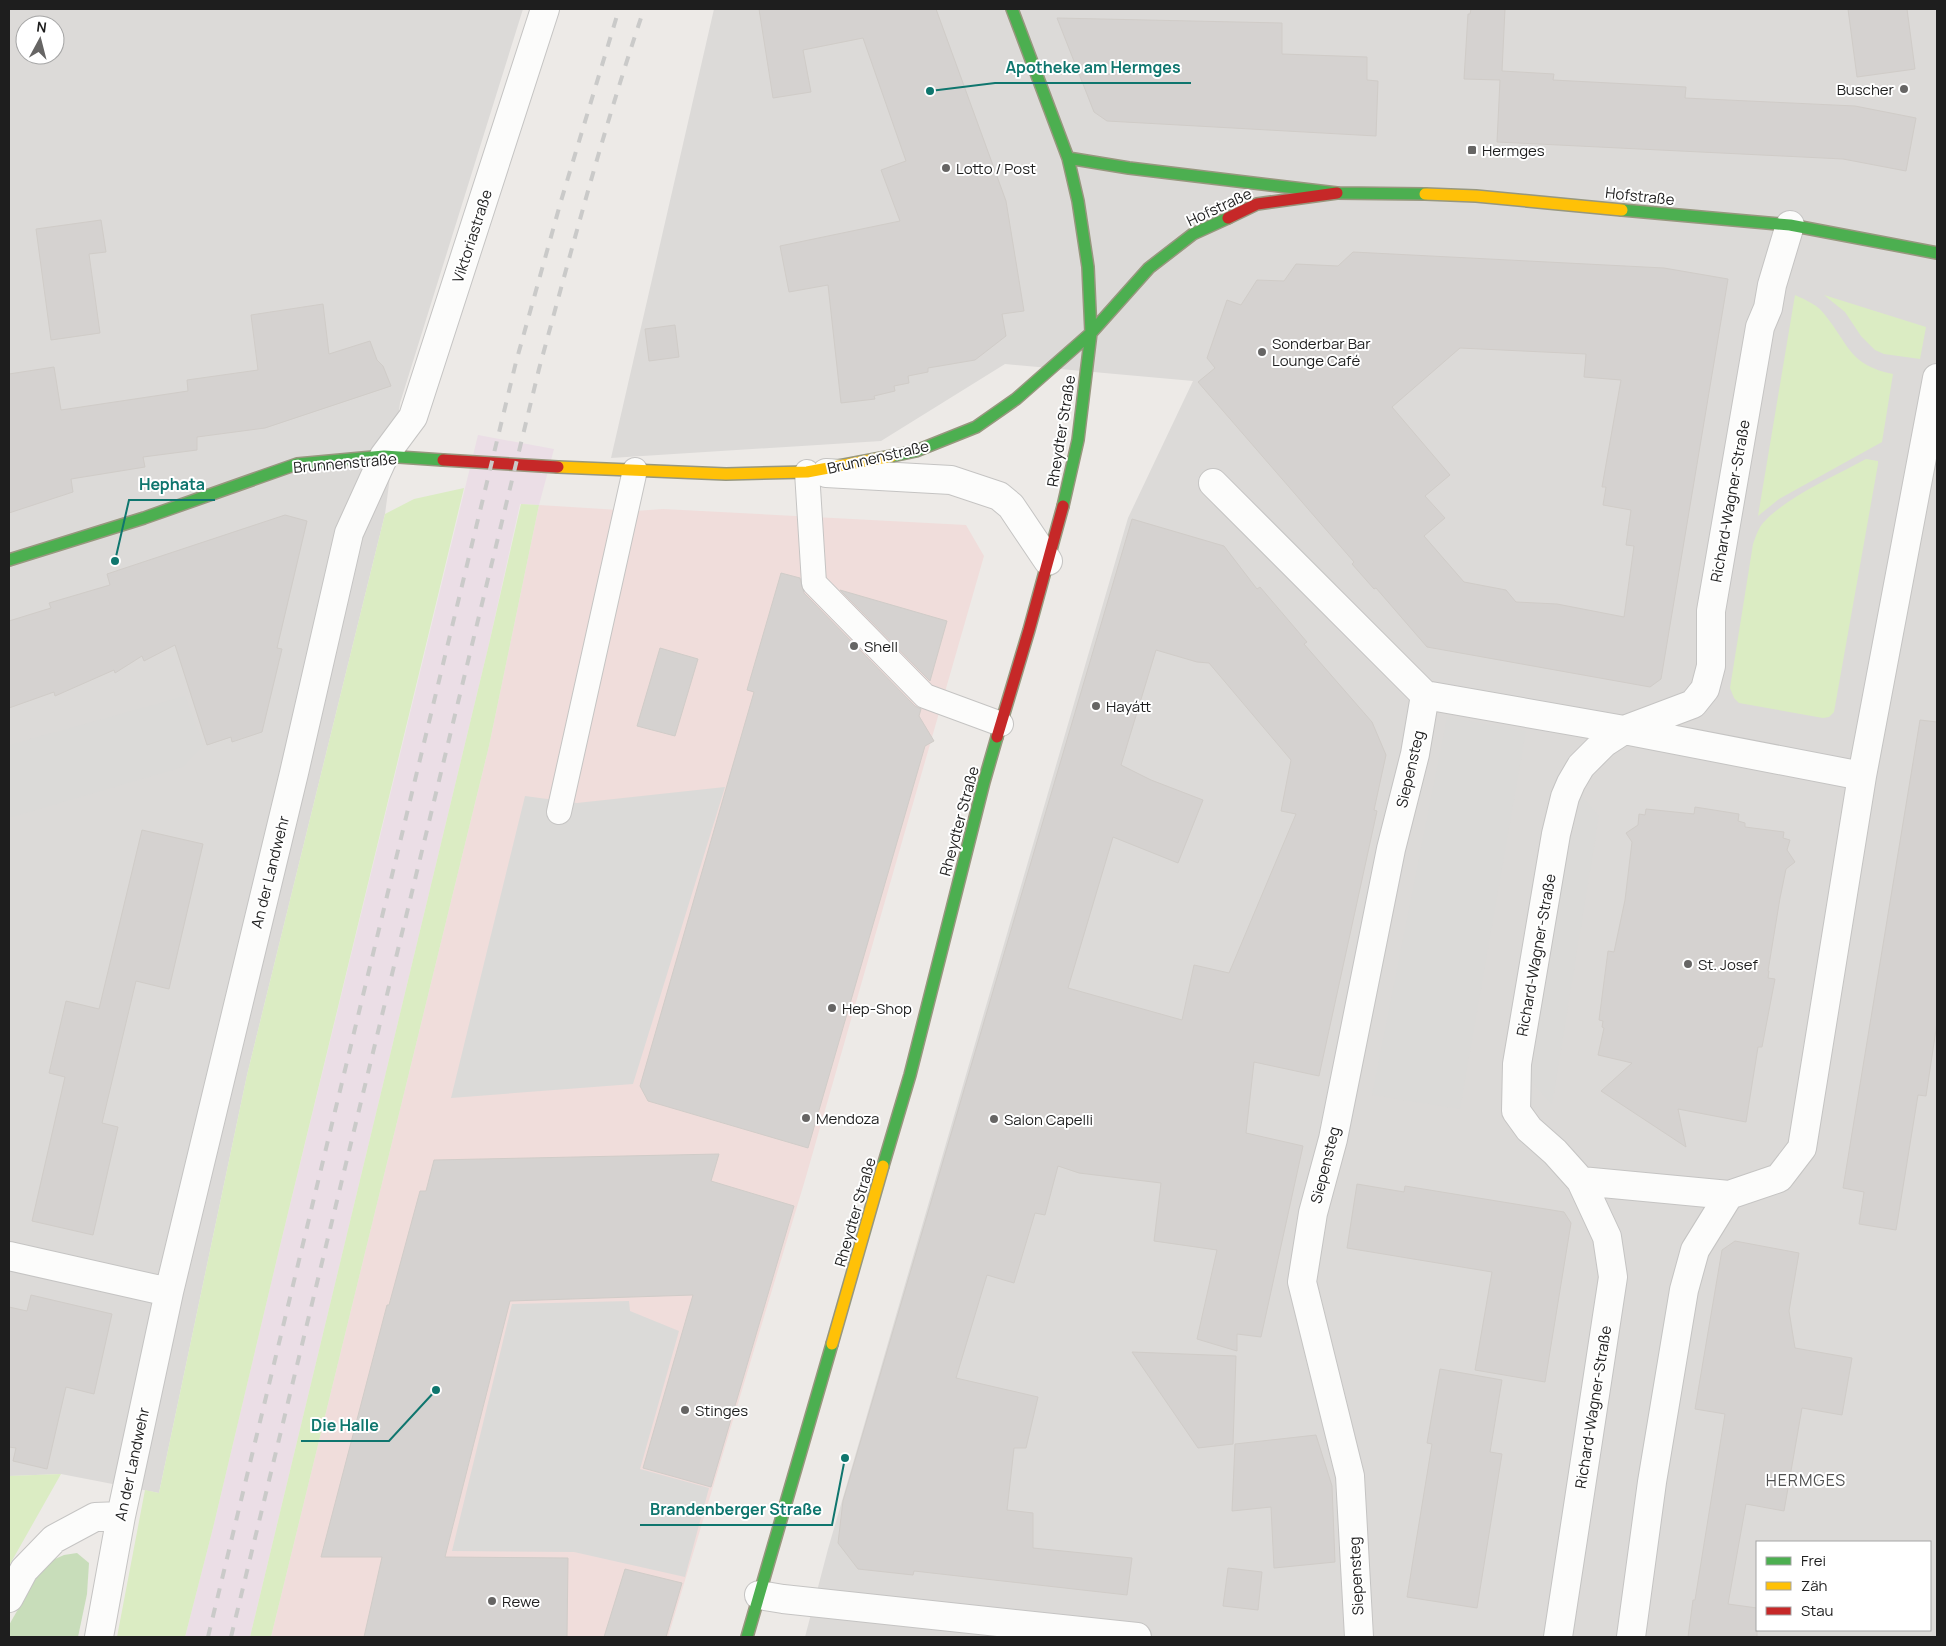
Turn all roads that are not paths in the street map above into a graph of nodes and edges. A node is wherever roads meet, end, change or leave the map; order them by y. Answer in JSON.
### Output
{"nodes":[{"id":1,"x":545,"y":9,"type":"edge"},
{"id":2,"x":1012,"y":9,"type":"edge"},
{"id":3,"x":1068,"y":158,"type":"junction"},
{"id":4,"x":1337,"y":193,"type":"junction"},
{"id":5,"x":1790,"y":225,"type":"junction"},
{"id":6,"x":1937,"y":253,"type":"edge"},
{"id":7,"x":1091,"y":333,"type":"junction"},
{"id":8,"x":1937,"y":378,"type":"edge"},
{"id":9,"x":384,"y":456,"type":"junction"},
{"id":10,"x":635,"y":470,"type":"junction"},
{"id":11,"x":807,"y":472,"type":"junction"},
{"id":12,"x":1213,"y":483,"type":"dead end"},
{"id":13,"x":9,"y":560,"type":"edge"},
{"id":14,"x":1048,"y":561,"type":"junction"},
{"id":15,"x":1424,"y":694,"type":"junction"},
{"id":16,"x":1001,"y":724,"type":"junction"},
{"id":17,"x":1624,"y":730,"type":"junction"},
{"id":18,"x":1862,"y":776,"type":"junction"},
{"id":19,"x":559,"y":812,"type":"dead end"},
{"id":20,"x":1581,"y":1181,"type":"junction"},
{"id":21,"x":1729,"y":1195,"type":"junction"},
{"id":22,"x":9,"y":1256,"type":"edge"},
{"id":23,"x":169,"y":1292,"type":"junction"},
{"id":24,"x":121,"y":1516,"type":"junction"},
{"id":25,"x":759,"y":1595,"type":"junction"},
{"id":26,"x":9,"y":1598,"type":"edge"},
{"id":27,"x":99,"y":1637,"type":"edge"},
{"id":28,"x":746,"y":1637,"type":"edge"},
{"id":29,"x":1137,"y":1637,"type":"edge"},
{"id":30,"x":1359,"y":1637,"type":"edge"},
{"id":31,"x":1558,"y":1637,"type":"edge"},
{"id":32,"x":1631,"y":1637,"type":"edge"}],
"edges":[{"from":1,"to":9,"type":"street","name":"Viktoriastraße"},
{"from":2,"to":3,"type":"main road","name":"Rheydter Straße"},
{"from":3,"to":4,"type":"main road","name":"Hofstraße"},
{"from":3,"to":7,"type":"main road","name":"Rheydter Straße"},
{"from":4,"to":5,"type":"main road","name":"Hofstraße"},
{"from":4,"to":7,"type":"main road","name":"Hofstraße"},
{"from":5,"to":6,"type":"main road","name":"Hofstraße"},
{"from":5,"to":17,"type":"street","name":"Richard-Wagner-Straße"},
{"from":7,"to":11,"type":"main road","name":"Brunnenstraße"},
{"from":7,"to":14,"type":"main road","name":"Rheydter Straße"},
{"from":8,"to":18,"type":"street"},
{"from":9,"to":10,"type":"main road","name":"Brunnenstraße"},
{"from":9,"to":13,"type":"main road","name":"Brunnenstraße"},
{"from":9,"to":23,"type":"street","name":"An der Landwehr"},
{"from":10,"to":11,"type":"main road","name":"Brunnenstraße"},
{"from":10,"to":19,"type":"lane"},
{"from":11,"to":14,"type":"street","name":"Brunnenstraße"},
{"from":11,"to":16,"type":"lane"},
{"from":12,"to":15,"type":"street"},
{"from":14,"to":16,"type":"main road","name":"Rheydter Straße"},
{"from":15,"to":17,"type":"street"},
{"from":15,"to":30,"type":"street","name":"Siepensteg"},
{"from":16,"to":25,"type":"main road","name":"Rheydter Straße"},
{"from":17,"to":18,"type":"street"},
{"from":17,"to":20,"type":"street","name":"Richard-Wagner-Straße"},
{"from":18,"to":21,"type":"street"},
{"from":20,"to":21,"type":"street"},
{"from":20,"to":31,"type":"street","name":"Richard-Wagner-Straße"},
{"from":21,"to":32,"type":"street"},
{"from":22,"to":23,"type":"street"},
{"from":23,"to":24,"type":"street","name":"An der Landwehr"},
{"from":24,"to":26,"type":"street"},
{"from":24,"to":27,"type":"street","name":"An der Landwehr"},
{"from":25,"to":28,"type":"main road","name":"Rheydter Straße"},
{"from":25,"to":29,"type":"street"}]}
